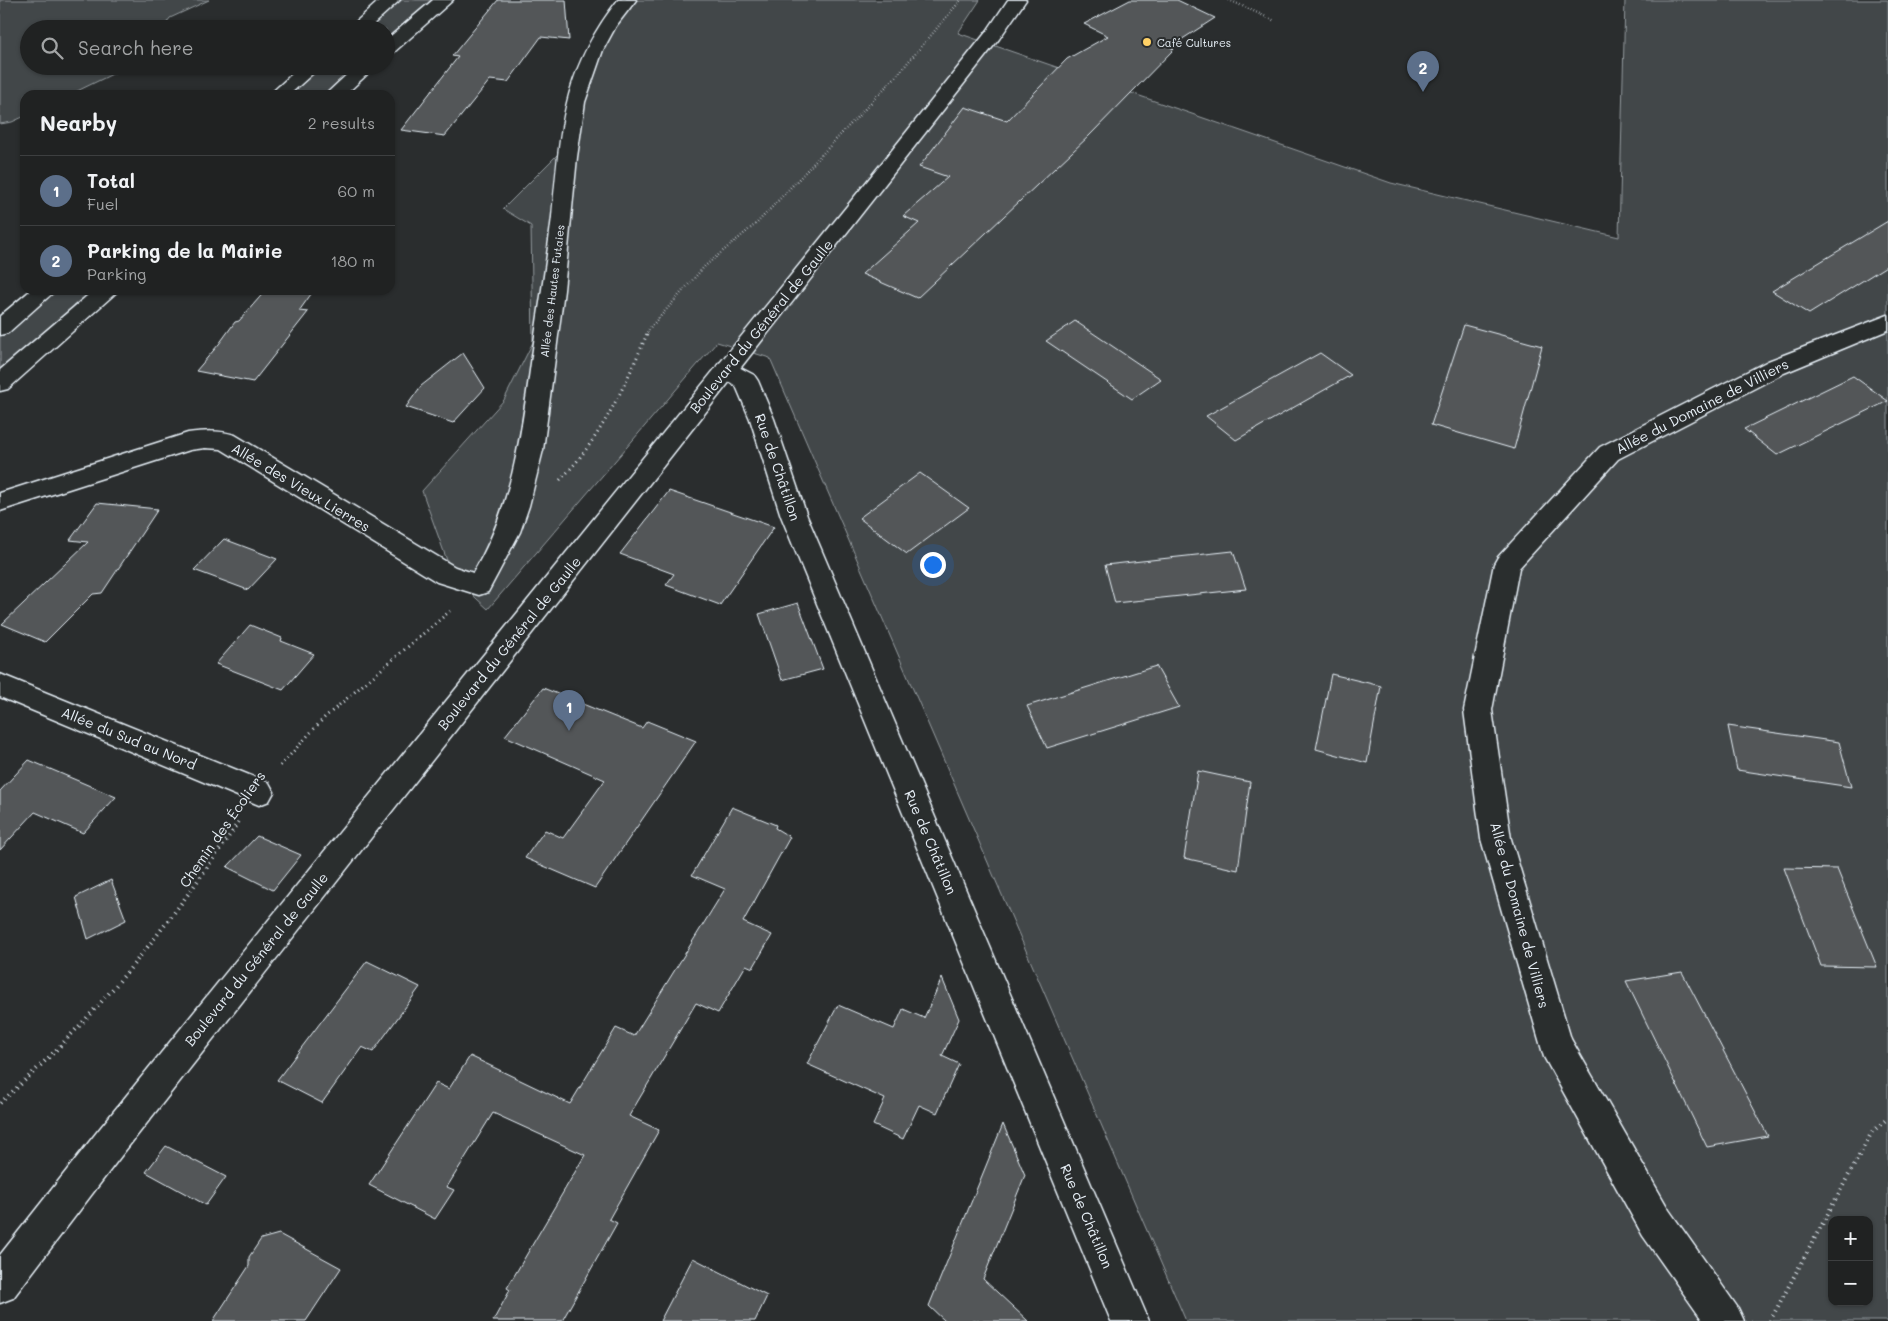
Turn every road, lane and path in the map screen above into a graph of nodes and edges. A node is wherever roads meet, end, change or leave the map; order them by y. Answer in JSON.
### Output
{"nodes":[{"id":1,"x":391,"y":0,"type":"edge"},
{"id":2,"x":444,"y":0,"type":"edge"},
{"id":3,"x":627,"y":0,"type":"edge"},
{"id":4,"x":961,"y":0,"type":"edge"},
{"id":5,"x":1017,"y":0,"type":"edge"},
{"id":6,"x":1229,"y":0,"type":"edge"},
{"id":7,"x":368,"y":20,"type":"edge"},
{"id":8,"x":1275,"y":21,"type":"dead end"},
{"id":9,"x":395,"y":42,"type":"edge"},
{"id":10,"x":301,"y":75,"type":"edge"},
{"id":11,"x":357,"y":75,"type":"edge"},
{"id":12,"x":284,"y":90,"type":"edge"},
{"id":13,"x":340,"y":90,"type":"edge"},
{"id":14,"x":39,"y":295,"type":"edge"},
{"id":15,"x":102,"y":295,"type":"edge"},
{"id":16,"x":1888,"y":322,"type":"edge"},
{"id":17,"x":0,"y":328,"type":"edge"},
{"id":18,"x":726,"y":369,"type":"junction"},
{"id":19,"x":0,"y":383,"type":"edge"},
{"id":20,"x":556,"y":485,"type":"dead end"},
{"id":21,"x":0,"y":502,"type":"edge"},
{"id":22,"x":479,"y":585,"type":"junction"},
{"id":23,"x":0,"y":685,"type":"edge"},
{"id":24,"x":259,"y":792,"type":"junction"},
{"id":25,"x":0,"y":1103,"type":"edge"},
{"id":26,"x":1888,"y":1118,"type":"edge"},
{"id":27,"x":0,"y":1285,"type":"edge"},
{"id":28,"x":1130,"y":1321,"type":"edge"},
{"id":29,"x":1725,"y":1321,"type":"edge"},
{"id":30,"x":1770,"y":1321,"type":"edge"}],
"edges":[{"from":1,"to":7,"type":"street"},
{"from":2,"to":9,"type":"street"},
{"from":3,"to":22,"type":"street","name":"Allée des Hautes Futaies"},
{"from":4,"to":20,"type":"path"},
{"from":5,"to":18,"type":"street","name":"Boulevard du Général de Gaulle"},
{"from":6,"to":8,"type":"path"},
{"from":10,"to":12,"type":"street"},
{"from":11,"to":13,"type":"street"},
{"from":14,"to":17,"type":"street"},
{"from":15,"to":19,"type":"street"},
{"from":16,"to":29,"type":"street","name":"Allée du Domaine de Villiers"},
{"from":18,"to":27,"type":"street","name":"Boulevard du Général de Gaulle"},
{"from":18,"to":28,"type":"street","name":"Rue de Châtillon"},
{"from":21,"to":22,"type":"street","name":"Allée des Vieux Lierres"},
{"from":22,"to":24,"type":"path","name":"Chemin des Écoliers"},
{"from":23,"to":24,"type":"street","name":"Allée du Sud au Nord"},
{"from":24,"to":25,"type":"path","name":"Chemin des Écoliers"},
{"from":26,"to":30,"type":"path"}]}
